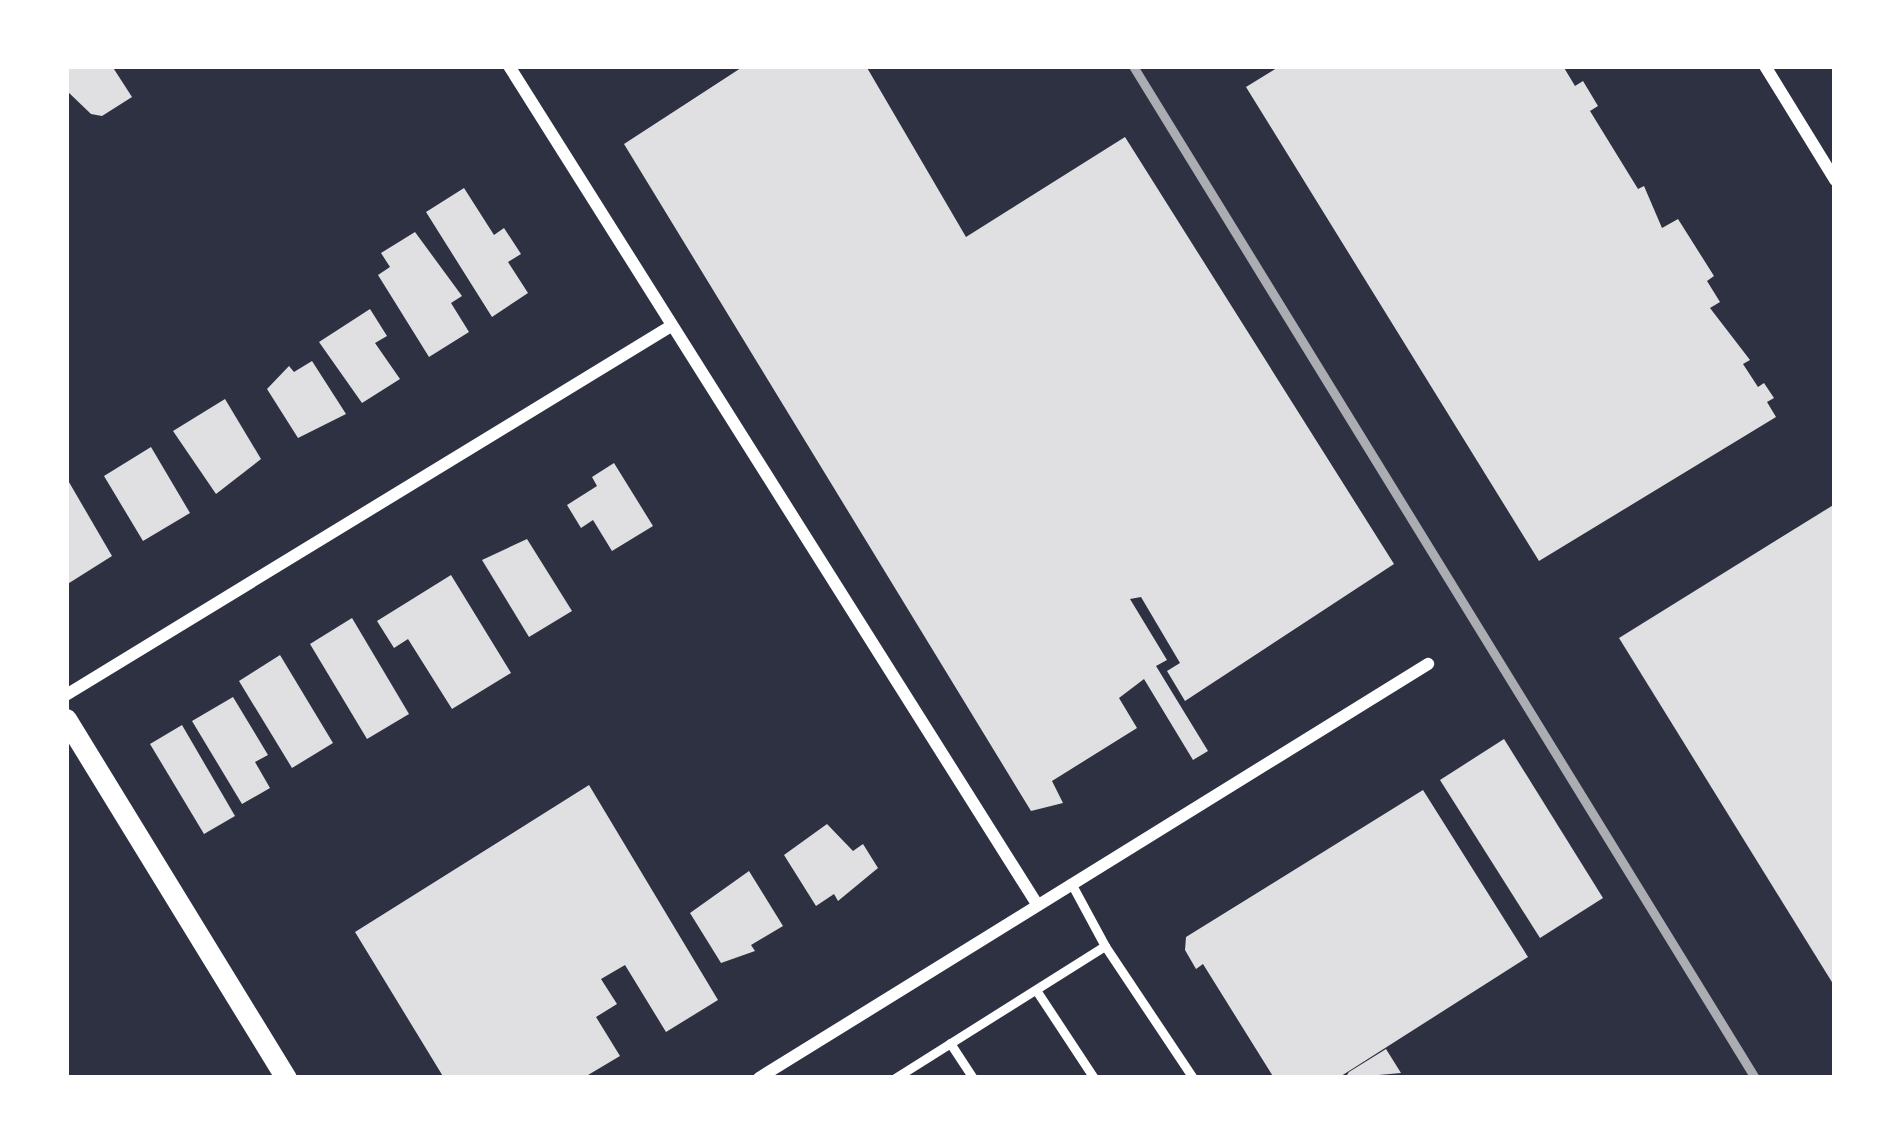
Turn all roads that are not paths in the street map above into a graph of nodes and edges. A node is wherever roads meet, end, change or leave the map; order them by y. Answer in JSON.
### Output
{"nodes":[{"id":1,"x":509,"y":66,"type":"edge"},
{"id":2,"x":1765,"y":66,"type":"edge"},
{"id":3,"x":1835,"y":180,"type":"edge"},
{"id":4,"x":671,"y":326,"type":"junction"},
{"id":5,"x":1429,"y":664,"type":"dead end"},
{"id":6,"x":66,"y":695,"type":"edge"},
{"id":7,"x":66,"y":719,"type":"edge"},
{"id":8,"x":1071,"y":883,"type":"junction"},
{"id":9,"x":1037,"y":904,"type":"junction"},
{"id":10,"x":1105,"y":946,"type":"junction"},
{"id":11,"x":1036,"y":990,"type":"junction"},
{"id":12,"x":950,"y":1043,"type":"junction"},
{"id":13,"x":286,"y":1078,"type":"edge"},
{"id":14,"x":759,"y":1078,"type":"edge"},
{"id":15,"x":895,"y":1078,"type":"edge"},
{"id":16,"x":973,"y":1078,"type":"edge"},
{"id":17,"x":1094,"y":1078,"type":"edge"},
{"id":18,"x":1193,"y":1078,"type":"edge"}],
"edges":[{"from":1,"to":4,"type":"street"},
{"from":2,"to":3,"type":"street"},
{"from":4,"to":6,"type":"street"},
{"from":4,"to":9,"type":"street"},
{"from":5,"to":8,"type":"street"},
{"from":7,"to":13,"type":"street"},
{"from":8,"to":9,"type":"street"},
{"from":8,"to":10,"type":"lane"},
{"from":9,"to":14,"type":"street"},
{"from":10,"to":11,"type":"lane"},
{"from":10,"to":18,"type":"lane"},
{"from":11,"to":12,"type":"lane"},
{"from":11,"to":17,"type":"lane"},
{"from":12,"to":15,"type":"lane"},
{"from":12,"to":16,"type":"lane"}]}
